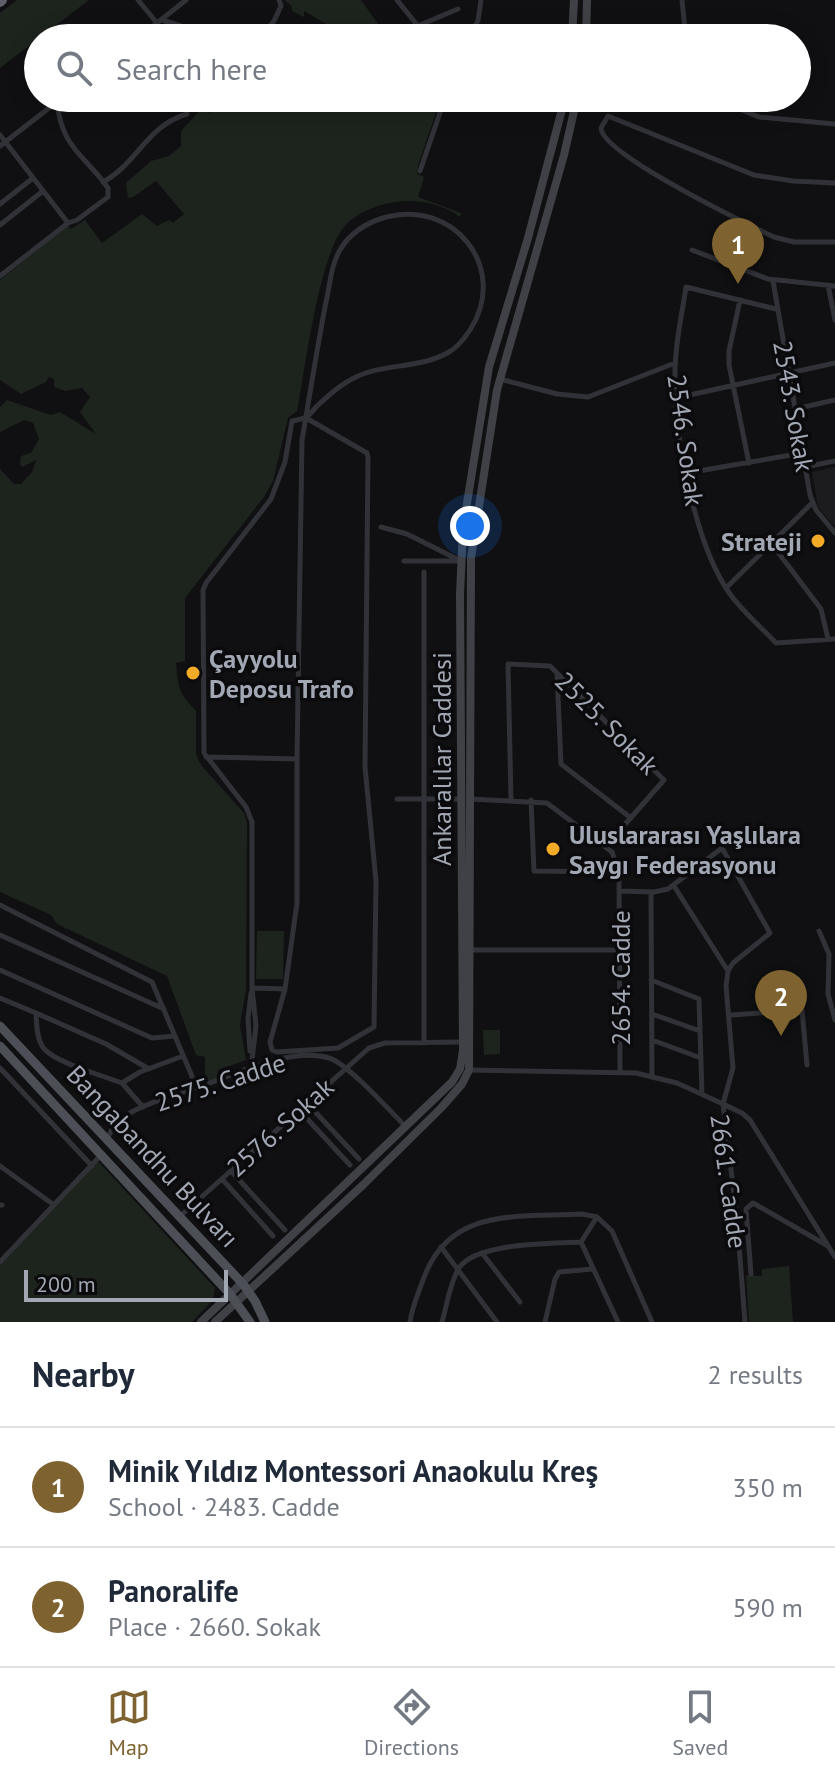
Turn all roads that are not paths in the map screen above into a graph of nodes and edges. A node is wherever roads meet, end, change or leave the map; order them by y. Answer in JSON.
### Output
{"nodes":[{"id":1,"x":138,"y":0,"type":"edge"},
{"id":2,"x":186,"y":0,"type":"edge"},
{"id":3,"x":279,"y":0,"type":"edge"},
{"id":4,"x":397,"y":0,"type":"edge"},
{"id":5,"x":481,"y":0,"type":"edge"},
{"id":6,"x":574,"y":0,"type":"edge"},
{"id":7,"x":587,"y":0,"type":"edge"},
{"id":8,"x":682,"y":0,"type":"edge"},
{"id":9,"x":458,"y":9,"type":"dead end"},
{"id":10,"x":159,"y":21,"type":"junction"},
{"id":11,"x":155,"y":24,"type":"edge"},
{"id":12,"x":170,"y":24,"type":"edge"},
{"id":13,"x":270,"y":24,"type":"edge"},
{"id":14,"x":416,"y":24,"type":"edge"},
{"id":15,"x":423,"y":24,"type":"edge"},
{"id":16,"x":476,"y":24,"type":"edge"},
{"id":17,"x":573,"y":24,"type":"edge"},
{"id":18,"x":586,"y":24,"type":"edge"},
{"id":19,"x":685,"y":24,"type":"edge"},
{"id":20,"x":44,"y":112,"type":"edge"},
{"id":21,"x":60,"y":112,"type":"edge"},
{"id":22,"x":440,"y":112,"type":"edge"},
{"id":23,"x":562,"y":112,"type":"edge"},
{"id":24,"x":574,"y":112,"type":"edge"},
{"id":25,"x":747,"y":112,"type":"edge"},
{"id":26,"x":187,"y":114,"type":"dead end"},
{"id":27,"x":835,"y":124,"type":"edge"},
{"id":28,"x":0,"y":135,"type":"edge"},
{"id":29,"x":3,"y":144,"type":"edge"},
{"id":30,"x":552,"y":152,"type":"junction"},
{"id":31,"x":564,"y":155,"type":"junction"},
{"id":32,"x":420,"y":171,"type":"dead end"},
{"id":33,"x":33,"y":178,"type":"junction"},
{"id":34,"x":103,"y":182,"type":"junction"},
{"id":35,"x":835,"y":183,"type":"edge"},
{"id":36,"x":43,"y":191,"type":"junction"},
{"id":37,"x":0,"y":204,"type":"edge"},
{"id":38,"x":68,"y":223,"type":"junction"},
{"id":39,"x":0,"y":225,"type":"edge"},
{"id":40,"x":835,"y":242,"type":"edge"},
{"id":41,"x":692,"y":250,"type":"dead end"},
{"id":42,"x":0,"y":276,"type":"edge"},
{"id":43,"x":773,"y":281,"type":"junction"},
{"id":44,"x":832,"y":285,"type":"edge"},
{"id":45,"x":686,"y":287,"type":"joint"},
{"id":46,"x":740,"y":300,"type":"junction"},
{"id":47,"x":776,"y":309,"type":"junction"},
{"id":48,"x":835,"y":320,"type":"edge"},
{"id":49,"x":675,"y":363,"type":"junction"},
{"id":50,"x":835,"y":363,"type":"edge"},
{"id":51,"x":788,"y":373,"type":"junction"},
{"id":52,"x":487,"y":375,"type":"junction"},
{"id":53,"x":499,"y":379,"type":"junction"},
{"id":54,"x":731,"y":386,"type":"junction"},
{"id":55,"x":676,"y":398,"type":"junction"},
{"id":56,"x":835,"y":400,"type":"edge"},
{"id":57,"x":795,"y":409,"type":"junction"},
{"id":58,"x":306,"y":418,"type":"junction"},
{"id":59,"x":803,"y":453,"type":"junction"},
{"id":60,"x":835,"y":461,"type":"edge"},
{"id":61,"x":749,"y":463,"type":"junction"},
{"id":62,"x":805,"y":467,"type":"junction"},
{"id":63,"x":687,"y":473,"type":"junction"},
{"id":64,"x":812,"y":503,"type":"junction"},
{"id":65,"x":381,"y":527,"type":"dead end"},
{"id":66,"x":835,"y":533,"type":"edge"},
{"id":67,"x":771,"y":543,"type":"junction"},
{"id":68,"x":404,"y":561,"type":"dead end"},
{"id":69,"x":461,"y":561,"type":"junction"},
{"id":70,"x":424,"y":572,"type":"dead end"},
{"id":71,"x":726,"y":588,"type":"junction"},
{"id":72,"x":831,"y":639,"type":"edge"},
{"id":73,"x":557,"y":673,"type":"junction"},
{"id":74,"x":205,"y":757,"type":"junction"},
{"id":75,"x":297,"y":759,"type":"junction"},
{"id":76,"x":397,"y":799,"type":"dead end"},
{"id":77,"x":424,"y":799,"type":"junction"},
{"id":78,"x":466,"y":799,"type":"junction"},
{"id":79,"x":511,"y":800,"type":"junction"},
{"id":80,"x":531,"y":800,"type":"junction"},
{"id":81,"x":631,"y":818,"type":"junction"},
{"id":82,"x":606,"y":846,"type":"junction"},
{"id":83,"x":619,"y":872,"type":"junction"},
{"id":84,"x":674,"y":886,"type":"junction"},
{"id":85,"x":619,"y":891,"type":"junction"},
{"id":86,"x":651,"y":892,"type":"junction"},
{"id":87,"x":0,"y":905,"type":"edge"},
{"id":88,"x":819,"y":931,"type":"dead end"},
{"id":89,"x":0,"y":935,"type":"edge"},
{"id":90,"x":471,"y":950,"type":"junction"},
{"id":91,"x":619,"y":950,"type":"junction"},
{"id":92,"x":0,"y":970,"type":"edge"},
{"id":93,"x":728,"y":971,"type":"junction"},
{"id":94,"x":651,"y":980,"type":"junction"},
{"id":95,"x":832,"y":982,"type":"edge"},
{"id":96,"x":252,"y":988,"type":"junction"},
{"id":97,"x":285,"y":989,"type":"junction"},
{"id":98,"x":0,"y":998,"type":"edge"},
{"id":99,"x":165,"y":1010,"type":"junction"},
{"id":100,"x":36,"y":1013,"type":"junction"},
{"id":101,"x":652,"y":1014,"type":"junction"},
{"id":102,"x":731,"y":1015,"type":"junction"},
{"id":103,"x":835,"y":1020,"type":"edge"},
{"id":104,"x":0,"y":1026,"type":"edge"},
{"id":105,"x":700,"y":1031,"type":"junction"},
{"id":106,"x":175,"y":1036,"type":"junction"},
{"id":107,"x":652,"y":1040,"type":"junction"},
{"id":108,"x":463,"y":1042,"type":"junction"},
{"id":109,"x":424,"y":1043,"type":"junction"},
{"id":110,"x":0,"y":1046,"type":"edge"},
{"id":111,"x":183,"y":1056,"type":"junction"},
{"id":112,"x":701,"y":1058,"type":"junction"},
{"id":113,"x":807,"y":1065,"type":"dead end"},
{"id":114,"x":76,"y":1067,"type":"junction"},
{"id":115,"x":0,"y":1068,"type":"edge"},
{"id":116,"x":345,"y":1068,"type":"junction"},
{"id":117,"x":149,"y":1069,"type":"junction"},
{"id":118,"x":251,"y":1069,"type":"junction"},
{"id":119,"x":465,"y":1070,"type":"junction"},
{"id":120,"x":620,"y":1072,"type":"junction"},
{"id":121,"x":652,"y":1076,"type":"junction"},
{"id":122,"x":122,"y":1083,"type":"junction"},
{"id":123,"x":197,"y":1088,"type":"junction"},
{"id":124,"x":702,"y":1094,"type":"junction"},
{"id":125,"x":307,"y":1103,"type":"junction"},
{"id":126,"x":723,"y":1104,"type":"junction"},
{"id":127,"x":143,"y":1107,"type":"junction"},
{"id":128,"x":299,"y":1110,"type":"junction"},
{"id":129,"x":115,"y":1124,"type":"junction"},
{"id":130,"x":407,"y":1128,"type":"junction"},
{"id":131,"x":107,"y":1140,"type":"junction"},
{"id":132,"x":102,"y":1155,"type":"junction"},
{"id":133,"x":359,"y":1159,"type":"dead end"},
{"id":134,"x":350,"y":1165,"type":"dead end"},
{"id":135,"x":0,"y":1166,"type":"edge"},
{"id":136,"x":92,"y":1166,"type":"junction"},
{"id":137,"x":231,"y":1171,"type":"junction"},
{"id":138,"x":222,"y":1179,"type":"junction"},
{"id":139,"x":54,"y":1205,"type":"junction"},
{"id":140,"x":178,"y":1217,"type":"junction"},
{"id":141,"x":597,"y":1217,"type":"junction"},
{"id":142,"x":285,"y":1230,"type":"dead end"},
{"id":143,"x":273,"y":1236,"type":"dead end"},
{"id":144,"x":581,"y":1242,"type":"junction"},
{"id":145,"x":441,"y":1247,"type":"junction"},
{"id":146,"x":829,"y":1247,"type":"junction"},
{"id":147,"x":482,"y":1253,"type":"junction"},
{"id":148,"x":835,"y":1257,"type":"edge"},
{"id":149,"x":0,"y":1262,"type":"edge"},
{"id":150,"x":593,"y":1269,"type":"junction"},
{"id":151,"x":458,"y":1270,"type":"junction"},
{"id":152,"x":751,"y":1274,"type":"dead end"},
{"id":153,"x":246,"y":1288,"type":"junction"},
{"id":154,"x":233,"y":1297,"type":"junction"},
{"id":155,"x":520,"y":1302,"type":"dead end"},
{"id":156,"x":201,"y":1322,"type":"edge"},
{"id":157,"x":215,"y":1322,"type":"edge"},
{"id":158,"x":250,"y":1322,"type":"edge"},
{"id":159,"x":265,"y":1322,"type":"edge"},
{"id":160,"x":410,"y":1322,"type":"edge"},
{"id":161,"x":442,"y":1322,"type":"edge"},
{"id":162,"x":497,"y":1322,"type":"edge"},
{"id":163,"x":545,"y":1322,"type":"edge"},
{"id":164,"x":618,"y":1322,"type":"edge"},
{"id":165,"x":652,"y":1322,"type":"edge"},
{"id":166,"x":745,"y":1322,"type":"edge"}],
"edges":[{"from":1,"to":10,"type":"street"},
{"from":2,"to":10,"type":"street"},
{"from":3,"to":13,"type":"street"},
{"from":4,"to":14,"type":"street"},
{"from":5,"to":16,"type":"street"},
{"from":6,"to":17,"type":"main road"},
{"from":7,"to":18,"type":"main road"},
{"from":8,"to":19,"type":"street"},
{"from":9,"to":15,"type":"street"},
{"from":10,"to":11,"type":"street"},
{"from":10,"to":12,"type":"street"},
{"from":20,"to":29,"type":"street"},
{"from":21,"to":34,"type":"street"},
{"from":22,"to":32,"type":"street"},
{"from":23,"to":30,"type":"main road","name":"Ankaralılar Caddesi"},
{"from":24,"to":31,"type":"main road","name":"Ankaralılar Caddesi"},
{"from":25,"to":27,"type":"street"},
{"from":26,"to":34,"type":"street"},
{"from":28,"to":29,"type":"street"},
{"from":29,"to":33,"type":"street"},
{"from":30,"to":31,"type":"main road"},
{"from":30,"to":52,"type":"main road","name":"Ankaralılar Caddesi"},
{"from":31,"to":53,"type":"main road","name":"Ankaralılar Caddesi"},
{"from":33,"to":36,"type":"street"},
{"from":33,"to":37,"type":"street"},
{"from":34,"to":38,"type":"street"},
{"from":35,"to":40,"type":"street"},
{"from":36,"to":38,"type":"street"},
{"from":36,"to":39,"type":"street"},
{"from":38,"to":42,"type":"street"},
{"from":41,"to":43,"type":"street"},
{"from":43,"to":44,"type":"street"},
{"from":43,"to":47,"type":"street","name":"2543. Sokak"},
{"from":44,"to":48,"type":"street"},
{"from":45,"to":46,"type":"street","name":"2543. Sokak"},
{"from":45,"to":49,"type":"street","name":"2546. Sokak"},
{"from":46,"to":47,"type":"street","name":"2543. Sokak"},
{"from":46,"to":54,"type":"street"},
{"from":47,"to":51,"type":"street","name":"2543. Sokak"},
{"from":49,"to":53,"type":"street"},
{"from":49,"to":55,"type":"street","name":"2546. Sokak"},
{"from":50,"to":51,"type":"street"},
{"from":51,"to":54,"type":"street"},
{"from":51,"to":57,"type":"street","name":"2543. Sokak"},
{"from":52,"to":53,"type":"main road"},
{"from":52,"to":69,"type":"main road","name":"Ankaralılar Caddesi"},
{"from":53,"to":78,"type":"main road","name":"Ankaralılar Caddesi"},
{"from":54,"to":55,"type":"street"},
{"from":54,"to":61,"type":"street"},
{"from":55,"to":63,"type":"street","name":"2546. Sokak"},
{"from":56,"to":57,"type":"street"},
{"from":57,"to":59,"type":"street","name":"2543. Sokak"},
{"from":58,"to":58,"type":"street"},
{"from":58,"to":74,"type":"street"},
{"from":58,"to":75,"type":"street"},
{"from":58,"to":97,"type":"street"},
{"from":59,"to":61,"type":"street"},
{"from":59,"to":62,"type":"street","name":"2543. Sokak"},
{"from":60,"to":62,"type":"street"},
{"from":61,"to":63,"type":"street"},
{"from":62,"to":64,"type":"street","name":"2543. Sokak"},
{"from":63,"to":71,"type":"street","name":"2546. Sokak"},
{"from":64,"to":66,"type":"street"},
{"from":64,"to":67,"type":"street"},
{"from":65,"to":69,"type":"street"},
{"from":67,"to":71,"type":"street"},
{"from":67,"to":72,"type":"street"},
{"from":68,"to":69,"type":"street"},
{"from":69,"to":78,"type":"main road","name":"Ankaralılar Caddesi"},
{"from":70,"to":77,"type":"street"},
{"from":71,"to":72,"type":"street","name":"2546. Sokak"},
{"from":73,"to":79,"type":"street","name":"2525. Sokak"},
{"from":73,"to":81,"type":"street"},
{"from":73,"to":81,"type":"street","name":"2525. Sokak"},
{"from":74,"to":75,"type":"street"},
{"from":74,"to":96,"type":"street"},
{"from":75,"to":97,"type":"street"},
{"from":76,"to":77,"type":"street","name":"2654. Cadde"},
{"from":77,"to":78,"type":"street","name":"2654. Cadde"},
{"from":77,"to":109,"type":"street"},
{"from":78,"to":79,"type":"street","name":"2654. Cadde"},
{"from":78,"to":90,"type":"main road","name":"Ankaralılar Caddesi"},
{"from":78,"to":108,"type":"main road","name":"Ankaralılar Caddesi"},
{"from":79,"to":80,"type":"street","name":"2654. Cadde"},
{"from":80,"to":82,"type":"street","name":"2654. Cadde"},
{"from":80,"to":83,"type":"street"},
{"from":81,"to":82,"type":"street"},
{"from":82,"to":83,"type":"street","name":"2654. Cadde"},
{"from":83,"to":85,"type":"street","name":"2654. Cadde"},
{"from":84,"to":86,"type":"street"},
{"from":84,"to":93,"type":"street"},
{"from":84,"to":93,"type":"street"},
{"from":85,"to":86,"type":"street"},
{"from":85,"to":91,"type":"street","name":"2654. Cadde"},
{"from":86,"to":94,"type":"street"},
{"from":87,"to":99,"type":"street"},
{"from":88,"to":95,"type":"street"},
{"from":89,"to":99,"type":"street"},
{"from":90,"to":91,"type":"street"},
{"from":90,"to":119,"type":"main road","name":"Ankaralılar Caddesi"},
{"from":91,"to":120,"type":"street","name":"2654. Cadde"},
{"from":92,"to":106,"type":"street"},
{"from":93,"to":102,"type":"street"},
{"from":94,"to":101,"type":"street"},
{"from":94,"to":105,"type":"street"},
{"from":95,"to":103,"type":"street"},
{"from":96,"to":97,"type":"street"},
{"from":96,"to":118,"type":"street"},
{"from":98,"to":100,"type":"street"},
{"from":99,"to":106,"type":"street"},
{"from":100,"to":114,"type":"street"},
{"from":100,"to":117,"type":"street"},
{"from":101,"to":105,"type":"street"},
{"from":101,"to":107,"type":"street"},
{"from":102,"to":113,"type":"street"},
{"from":102,"to":126,"type":"street"},
{"from":104,"to":131,"type":"main road","name":"Bangabandhu Bulvarı"},
{"from":105,"to":112,"type":"street"},
{"from":106,"to":111,"type":"street"},
{"from":107,"to":112,"type":"street"},
{"from":107,"to":121,"type":"street"},
{"from":108,"to":109,"type":"street","name":"2576. Sokak"},
{"from":108,"to":119,"type":"main road","name":"Ankaralılar Caddesi"},
{"from":109,"to":116,"type":"street","name":"2576. Sokak"},
{"from":110,"to":132,"type":"main road","name":"Bangabandhu Bulvarı"},
{"from":111,"to":117,"type":"street"},
{"from":111,"to":123,"type":"street"},
{"from":112,"to":124,"type":"street"},
{"from":114,"to":122,"type":"street"},
{"from":114,"to":129,"type":"street"},
{"from":115,"to":136,"type":"street"},
{"from":116,"to":118,"type":"street","name":"2575. Cadde"},
{"from":116,"to":125,"type":"street","name":"2576. Sokak"},
{"from":116,"to":130,"type":"street"},
{"from":117,"to":122,"type":"street"},
{"from":118,"to":123,"type":"street","name":"2575. Cadde"},
{"from":119,"to":120,"type":"street","name":"2661. Cadde"},
{"from":119,"to":130,"type":"main road","name":"Ankaralılar Caddesi"},
{"from":119,"to":153,"type":"main road","name":"Ankaralılar Caddesi"},
{"from":120,"to":121,"type":"street","name":"2661. Cadde"},
{"from":121,"to":124,"type":"street","name":"2661. Cadde"},
{"from":122,"to":127,"type":"street"},
{"from":123,"to":127,"type":"street","name":"2575. Cadde"},
{"from":124,"to":126,"type":"street","name":"2661. Cadde"},
{"from":125,"to":128,"type":"street","name":"2576. Sokak"},
{"from":125,"to":133,"type":"street"},
{"from":126,"to":146,"type":"street"},
{"from":126,"to":166,"type":"street","name":"2661. Cadde"},
{"from":127,"to":129,"type":"street","name":"2575. Cadde"},
{"from":128,"to":134,"type":"street"},
{"from":128,"to":137,"type":"street","name":"2576. Sokak"},
{"from":129,"to":131,"type":"street"},
{"from":130,"to":153,"type":"main road","name":"Ankaralılar Caddesi"},
{"from":131,"to":132,"type":"main road"},
{"from":131,"to":140,"type":"main road","name":"Bangabandhu Bulvarı"},
{"from":132,"to":136,"type":"street"},
{"from":132,"to":154,"type":"main road","name":"Bangabandhu Bulvarı"},
{"from":135,"to":139,"type":"street"},
{"from":136,"to":139,"type":"street"},
{"from":137,"to":138,"type":"street","name":"2576. Sokak"},
{"from":137,"to":142,"type":"street"},
{"from":138,"to":140,"type":"street","name":"2576. Sokak"},
{"from":138,"to":143,"type":"street"},
{"from":139,"to":149,"type":"street"},
{"from":140,"to":153,"type":"main road","name":"Bangabandhu Bulvarı"},
{"from":141,"to":144,"type":"street"},
{"from":141,"to":145,"type":"street"},
{"from":141,"to":165,"type":"street"},
{"from":144,"to":147,"type":"street"},
{"from":144,"to":150,"type":"street"},
{"from":145,"to":151,"type":"street"},
{"from":145,"to":160,"type":"street"},
{"from":146,"to":148,"type":"street"},
{"from":146,"to":152,"type":"street"},
{"from":147,"to":151,"type":"street"},
{"from":147,"to":155,"type":"street"},
{"from":150,"to":163,"type":"street"},
{"from":150,"to":164,"type":"street"},
{"from":151,"to":161,"type":"street"},
{"from":151,"to":162,"type":"street"},
{"from":153,"to":154,"type":"main road","name":"Ankaralılar Caddesi"},
{"from":153,"to":159,"type":"main road","name":"Bangabandhu Bulvarı"},
{"from":154,"to":156,"type":"main road","name":"Ankaralılar Caddesi"},
{"from":154,"to":157,"type":"main road","name":"Ankaralılar Caddesi"},
{"from":154,"to":158,"type":"main road","name":"Bangabandhu Bulvarı"}]}
